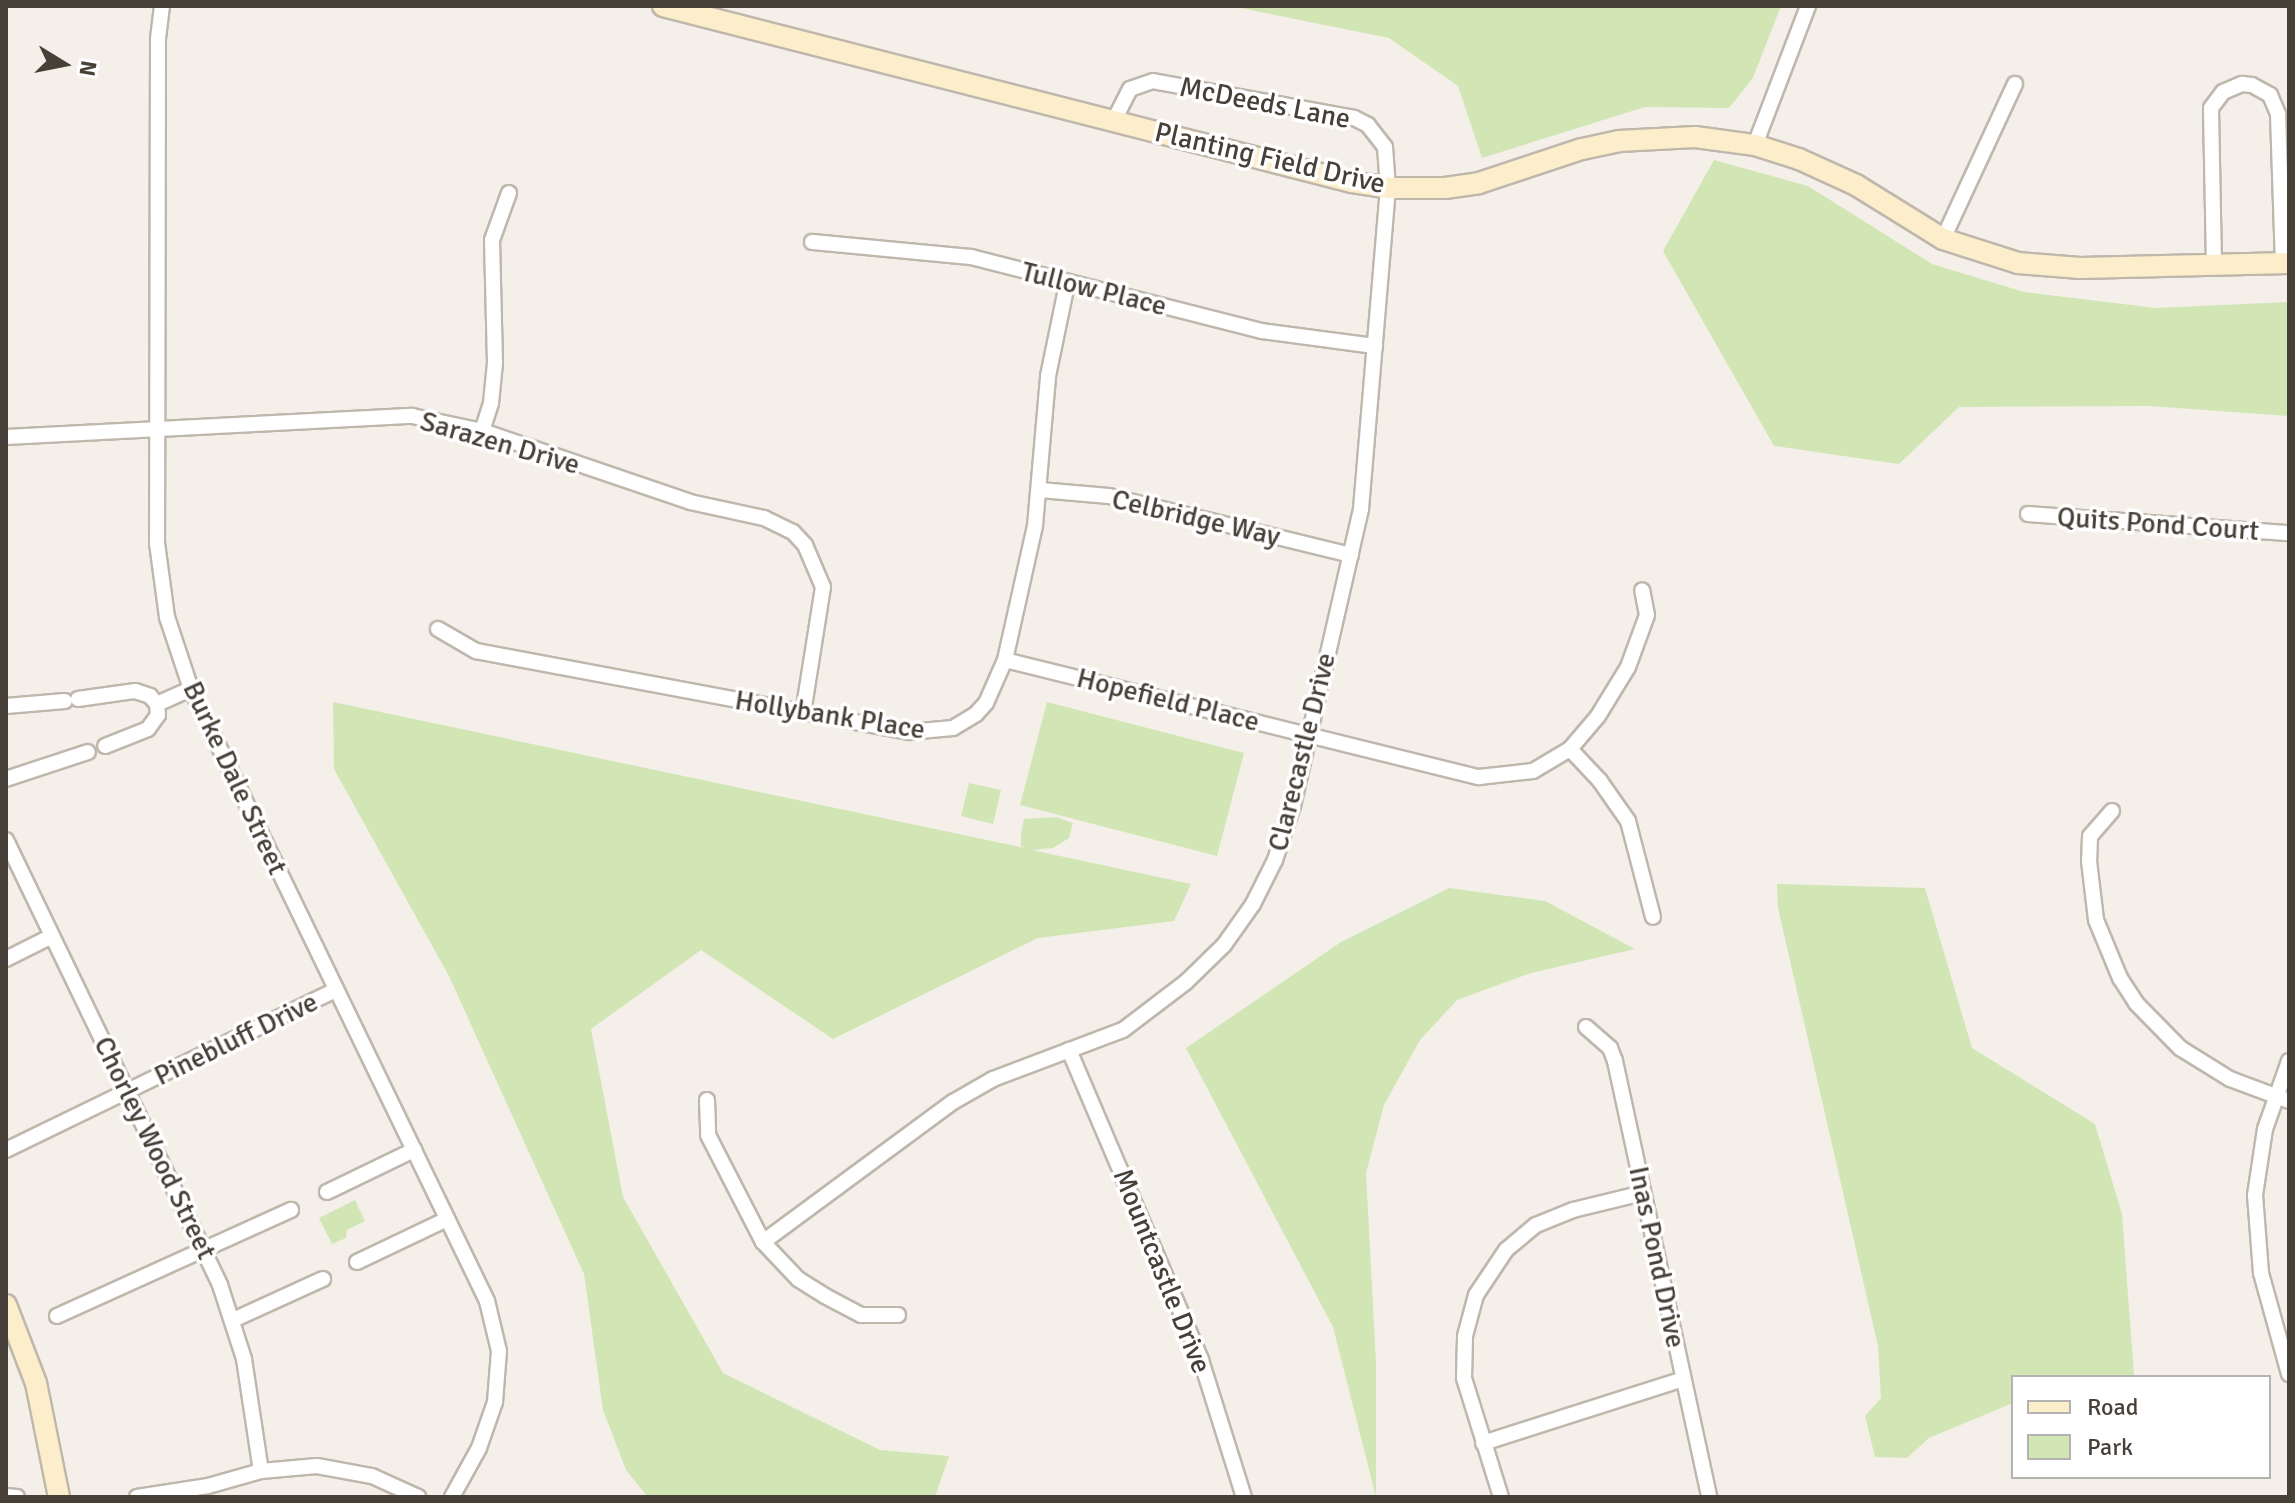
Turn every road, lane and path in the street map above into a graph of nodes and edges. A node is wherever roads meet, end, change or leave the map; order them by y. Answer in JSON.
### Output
{"nodes":[{"id":1,"x":162,"y":6,"type":"edge"},
{"id":2,"x":663,"y":6,"type":"edge"},
{"id":3,"x":1808,"y":6,"type":"edge"},
{"id":4,"x":2015,"y":84,"type":"dead end"},
{"id":5,"x":1114,"y":121,"type":"junction"},
{"id":6,"x":1755,"y":145,"type":"junction"},
{"id":7,"x":1388,"y":188,"type":"junction"},
{"id":8,"x":509,"y":193,"type":"dead end"},
{"id":9,"x":1943,"y":239,"type":"junction"},
{"id":10,"x":812,"y":242,"type":"dead end"},
{"id":11,"x":2286,"y":263,"type":"edge"},
{"id":12,"x":2214,"y":265,"type":"junction"},
{"id":13,"x":1067,"y":284,"type":"junction"},
{"id":14,"x":1375,"y":346,"type":"junction"},
{"id":15,"x":157,"y":429,"type":"junction"},
{"id":16,"x":482,"y":431,"type":"junction"},
{"id":17,"x":6,"y":437,"type":"edge"},
{"id":18,"x":1040,"y":490,"type":"junction"},
{"id":19,"x":2028,"y":514,"type":"dead end"},
{"id":20,"x":2289,"y":533,"type":"edge"},
{"id":21,"x":1351,"y":555,"type":"junction"},
{"id":22,"x":1642,"y":590,"type":"dead end"},
{"id":23,"x":438,"y":629,"type":"dead end"},
{"id":24,"x":1005,"y":660,"type":"junction"},
{"id":25,"x":191,"y":689,"type":"junction"},
{"id":26,"x":157,"y":704,"type":"junction"},
{"id":27,"x":6,"y":706,"type":"edge"},
{"id":28,"x":803,"y":713,"type":"junction"},
{"id":29,"x":1308,"y":734,"type":"junction"},
{"id":30,"x":105,"y":746,"type":"dead end"},
{"id":31,"x":1570,"y":749,"type":"junction"},
{"id":32,"x":88,"y":752,"type":"dead end"},
{"id":33,"x":6,"y":779,"type":"edge"},
{"id":34,"x":2112,"y":811,"type":"dead end"},
{"id":35,"x":6,"y":840,"type":"edge"},
{"id":36,"x":1653,"y":917,"type":"dead end"},
{"id":37,"x":52,"y":936,"type":"junction"},
{"id":38,"x":6,"y":959,"type":"edge"},
{"id":39,"x":336,"y":990,"type":"junction"},
{"id":40,"x":1586,"y":1027,"type":"dead end"},
{"id":41,"x":1069,"y":1050,"type":"junction"},
{"id":42,"x":2289,"y":1061,"type":"edge"},
{"id":43,"x":127,"y":1092,"type":"junction"},
{"id":44,"x":2282,"y":1098,"type":"edge"},
{"id":45,"x":707,"y":1100,"type":"dead end"},
{"id":46,"x":6,"y":1150,"type":"edge"},
{"id":47,"x":414,"y":1150,"type":"junction"},
{"id":48,"x":327,"y":1192,"type":"dead end"},
{"id":49,"x":1643,"y":1193,"type":"junction"},
{"id":50,"x":291,"y":1210,"type":"dead end"},
{"id":51,"x":447,"y":1219,"type":"junction"},
{"id":52,"x":763,"y":1242,"type":"junction"},
{"id":53,"x":205,"y":1251,"type":"junction"},
{"id":54,"x":357,"y":1262,"type":"dead end"},
{"id":55,"x":323,"y":1279,"type":"dead end"},
{"id":56,"x":6,"y":1305,"type":"edge"},
{"id":57,"x":898,"y":1315,"type":"dead end"},
{"id":58,"x":57,"y":1316,"type":"dead end"},
{"id":59,"x":233,"y":1320,"type":"junction"},
{"id":60,"x":2289,"y":1374,"type":"edge"},
{"id":61,"x":1683,"y":1379,"type":"junction"},
{"id":62,"x":1483,"y":1443,"type":"junction"},
{"id":63,"x":261,"y":1471,"type":"junction"},
{"id":64,"x":59,"y":1497,"type":"edge"},
{"id":65,"x":137,"y":1497,"type":"edge"},
{"id":66,"x":418,"y":1497,"type":"edge"},
{"id":67,"x":452,"y":1497,"type":"edge"},
{"id":68,"x":1244,"y":1497,"type":"edge"},
{"id":69,"x":1501,"y":1497,"type":"edge"},
{"id":70,"x":1709,"y":1497,"type":"edge"}],
"edges":[{"from":1,"to":15,"type":"street","name":"Burke Dale Street"},
{"from":2,"to":5,"type":"street","name":"Planting Field Drive"},
{"from":3,"to":6,"type":"street"},
{"from":4,"to":9,"type":"street"},
{"from":5,"to":7,"type":"street","name":"Planting Field Drive"},
{"from":5,"to":7,"type":"street","name":"McDeeds Lane"},
{"from":6,"to":7,"type":"street","name":"Planting Field Drive"},
{"from":6,"to":9,"type":"street","name":"Planting Field Drive"},
{"from":7,"to":14,"type":"street","name":"Clarecastle Drive"},
{"from":8,"to":16,"type":"street"},
{"from":9,"to":12,"type":"street","name":"Planting Field Drive"},
{"from":10,"to":13,"type":"street","name":"Tullow Place"},
{"from":11,"to":12,"type":"street","name":"Planting Field Drive"},
{"from":11,"to":12,"type":"street"},
{"from":13,"to":14,"type":"street","name":"Tullow Place"},
{"from":13,"to":18,"type":"street","name":"Hollybank Place"},
{"from":14,"to":21,"type":"street","name":"Clarecastle Drive"},
{"from":15,"to":16,"type":"street","name":"Sarazen Drive"},
{"from":15,"to":17,"type":"street","name":"Sarazen Drive"},
{"from":15,"to":25,"type":"street","name":"Burke Dale Street"},
{"from":16,"to":28,"type":"street","name":"Sarazen Drive"},
{"from":18,"to":21,"type":"street","name":"Celbridge Way"},
{"from":18,"to":24,"type":"street","name":"Hollybank Place"},
{"from":19,"to":20,"type":"street","name":"Quits Pond Court"},
{"from":21,"to":29,"type":"street","name":"Clarecastle Drive"},
{"from":22,"to":31,"type":"street","name":"Hopefield Place"},
{"from":23,"to":28,"type":"street","name":"Hollybank Place"},
{"from":24,"to":28,"type":"street","name":"Hollybank Place"},
{"from":24,"to":29,"type":"street","name":"Hopefield Place"},
{"from":25,"to":26,"type":"street"},
{"from":25,"to":39,"type":"street","name":"Burke Dale Street"},
{"from":26,"to":27,"type":"street"},
{"from":26,"to":30,"type":"street"},
{"from":29,"to":31,"type":"street","name":"Hopefield Place"},
{"from":29,"to":41,"type":"street","name":"Clarecastle Drive"},
{"from":31,"to":36,"type":"street"},
{"from":32,"to":33,"type":"street"},
{"from":34,"to":44,"type":"street"},
{"from":35,"to":37,"type":"street","name":"Chorley Wood Street"},
{"from":37,"to":38,"type":"street"},
{"from":37,"to":43,"type":"street","name":"Chorley Wood Street"},
{"from":39,"to":43,"type":"street","name":"Pinebluff Drive"},
{"from":39,"to":47,"type":"street","name":"Burke Dale Street"},
{"from":40,"to":49,"type":"street","name":"Inas Pond Drive"},
{"from":41,"to":52,"type":"street","name":"Clarecastle Drive"},
{"from":41,"to":68,"type":"street","name":"Mountcastle Drive"},
{"from":42,"to":44,"type":"street"},
{"from":43,"to":46,"type":"street","name":"Pinebluff Drive"},
{"from":43,"to":53,"type":"street","name":"Chorley Wood Street"},
{"from":44,"to":60,"type":"street"},
{"from":45,"to":52,"type":"street"},
{"from":47,"to":48,"type":"street"},
{"from":47,"to":51,"type":"street","name":"Burke Dale Street"},
{"from":49,"to":61,"type":"street","name":"Inas Pond Drive"},
{"from":49,"to":62,"type":"street"},
{"from":50,"to":53,"type":"street"},
{"from":51,"to":54,"type":"street"},
{"from":51,"to":67,"type":"street","name":"Burke Dale Street"},
{"from":52,"to":57,"type":"street"},
{"from":53,"to":58,"type":"street"},
{"from":53,"to":59,"type":"street","name":"Chorley Wood Street"},
{"from":55,"to":59,"type":"street"},
{"from":56,"to":64,"type":"street"},
{"from":59,"to":63,"type":"street","name":"Chorley Wood Street"},
{"from":61,"to":62,"type":"street"},
{"from":61,"to":70,"type":"street","name":"Inas Pond Drive"},
{"from":62,"to":69,"type":"street"},
{"from":63,"to":65,"type":"street"},
{"from":63,"to":66,"type":"street"}]}
